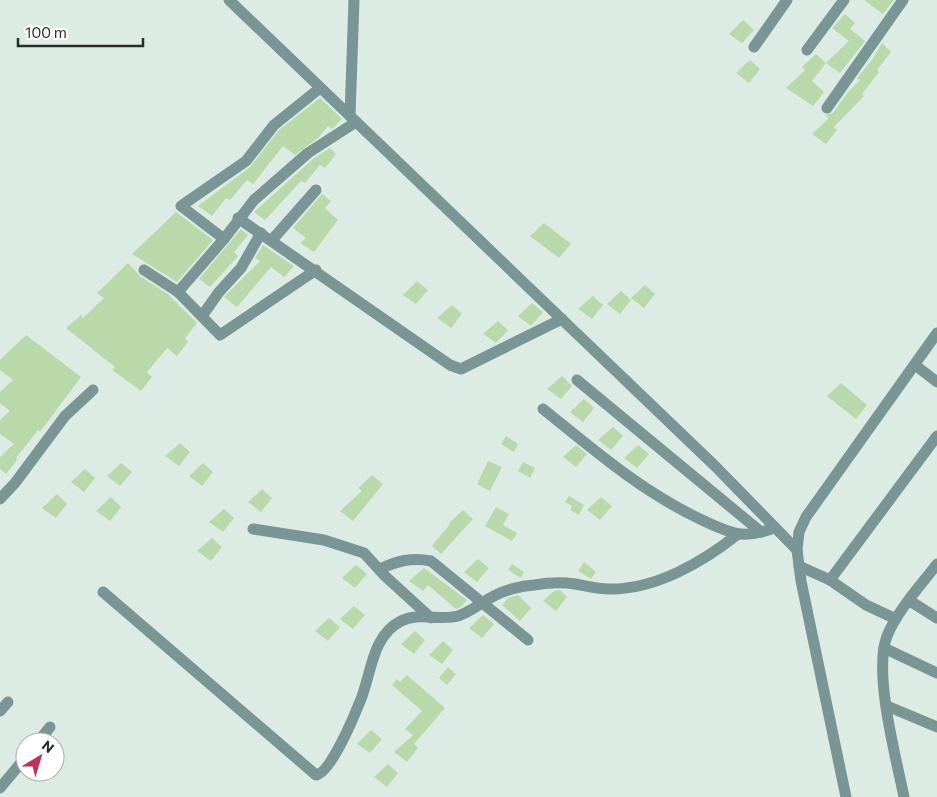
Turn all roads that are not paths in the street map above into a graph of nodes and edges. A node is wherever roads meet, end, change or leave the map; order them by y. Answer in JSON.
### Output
{"nodes":[{"id":1,"x":354,"y":0,"type":"edge"},
{"id":2,"x":786,"y":0,"type":"edge"},
{"id":3,"x":844,"y":0,"type":"edge"},
{"id":4,"x":904,"y":0,"type":"edge"},
{"id":5,"x":232,"y":3,"type":"edge"},
{"id":6,"x":754,"y":47,"type":"dead end"},
{"id":7,"x":807,"y":50,"type":"dead end"},
{"id":8,"x":320,"y":88,"type":"junction"},
{"id":9,"x":827,"y":108,"type":"dead end"},
{"id":10,"x":353,"y":119,"type":"junction"},
{"id":11,"x":316,"y":190,"type":"dead end"},
{"id":12,"x":238,"y":218,"type":"junction"},
{"id":13,"x":261,"y":233,"type":"junction"},
{"id":14,"x":224,"y":238,"type":"junction"},
{"id":15,"x":272,"y":240,"type":"junction"},
{"id":16,"x":144,"y":270,"type":"dead end"},
{"id":17,"x":316,"y":270,"type":"junction"},
{"id":18,"x":178,"y":292,"type":"junction"},
{"id":19,"x":202,"y":316,"type":"junction"},
{"id":20,"x":562,"y":319,"type":"junction"},
{"id":21,"x":937,"y":333,"type":"edge"},
{"id":22,"x":915,"y":365,"type":"junction"},
{"id":23,"x":578,"y":380,"type":"dead end"},
{"id":24,"x":937,"y":382,"type":"edge"},
{"id":25,"x":93,"y":390,"type":"dead end"},
{"id":26,"x":543,"y":409,"type":"dead end"},
{"id":27,"x":937,"y":436,"type":"edge"},
{"id":28,"x":0,"y":499,"type":"edge"},
{"id":29,"x":774,"y":528,"type":"junction"},
{"id":30,"x":253,"y":529,"type":"dead end"},
{"id":31,"x":761,"y":532,"type":"junction"},
{"id":32,"x":738,"y":534,"type":"junction"},
{"id":33,"x":797,"y":550,"type":"junction"},
{"id":34,"x":937,"y":564,"type":"edge"},
{"id":35,"x":799,"y":566,"type":"junction"},
{"id":36,"x":380,"y":570,"type":"junction"},
{"id":37,"x":830,"y":580,"type":"junction"},
{"id":38,"x":103,"y":592,"type":"dead end"},
{"id":39,"x":910,"y":601,"type":"junction"},
{"id":40,"x":482,"y":603,"type":"junction"},
{"id":41,"x":431,"y":618,"type":"junction"},
{"id":42,"x":896,"y":618,"type":"junction"},
{"id":43,"x":937,"y":618,"type":"edge"},
{"id":44,"x":528,"y":640,"type":"dead end"},
{"id":45,"x":884,"y":648,"type":"junction"},
{"id":46,"x":937,"y":673,"type":"edge"},
{"id":47,"x":8,"y":702,"type":"dead end"},
{"id":48,"x":887,"y":706,"type":"junction"},
{"id":49,"x":0,"y":711,"type":"edge"},
{"id":50,"x":937,"y":727,"type":"edge"},
{"id":51,"x":50,"y":728,"type":"dead end"},
{"id":52,"x":47,"y":732,"type":"edge"},
{"id":53,"x":15,"y":770,"type":"edge"},
{"id":54,"x":0,"y":788,"type":"edge"},
{"id":55,"x":846,"y":797,"type":"edge"},
{"id":56,"x":904,"y":797,"type":"edge"}],
"edges":[{"from":1,"to":10,"type":"street"},
{"from":2,"to":6,"type":"street"},
{"from":3,"to":7,"type":"street"},
{"from":4,"to":9,"type":"street"},
{"from":5,"to":8,"type":"street"},
{"from":8,"to":10,"type":"street"},
{"from":8,"to":14,"type":"street"},
{"from":10,"to":12,"type":"street"},
{"from":10,"to":20,"type":"street"},
{"from":11,"to":15,"type":"street"},
{"from":12,"to":13,"type":"street"},
{"from":12,"to":14,"type":"street"},
{"from":13,"to":15,"type":"street"},
{"from":13,"to":19,"type":"street"},
{"from":14,"to":18,"type":"street"},
{"from":15,"to":17,"type":"street"},
{"from":16,"to":18,"type":"street"},
{"from":17,"to":19,"type":"street"},
{"from":17,"to":20,"type":"street"},
{"from":18,"to":19,"type":"street"},
{"from":20,"to":29,"type":"street"},
{"from":21,"to":22,"type":"street"},
{"from":22,"to":24,"type":"street"},
{"from":22,"to":33,"type":"street"},
{"from":23,"to":31,"type":"street"},
{"from":25,"to":28,"type":"street"},
{"from":26,"to":32,"type":"street"},
{"from":27,"to":37,"type":"street"},
{"from":29,"to":31,"type":"street"},
{"from":29,"to":33,"type":"street"},
{"from":30,"to":36,"type":"street"},
{"from":31,"to":32,"type":"street"},
{"from":32,"to":40,"type":"street"},
{"from":33,"to":35,"type":"street"},
{"from":34,"to":39,"type":"street"},
{"from":35,"to":37,"type":"street"},
{"from":35,"to":55,"type":"street"},
{"from":36,"to":40,"type":"street"},
{"from":36,"to":41,"type":"street"},
{"from":37,"to":42,"type":"street"},
{"from":38,"to":41,"type":"street"},
{"from":39,"to":42,"type":"street"},
{"from":39,"to":43,"type":"street"},
{"from":40,"to":41,"type":"street"},
{"from":40,"to":44,"type":"street"},
{"from":42,"to":45,"type":"street"},
{"from":45,"to":46,"type":"street"},
{"from":45,"to":48,"type":"street"},
{"from":47,"to":49,"type":"street"},
{"from":48,"to":50,"type":"street"},
{"from":48,"to":56,"type":"street"},
{"from":51,"to":52,"type":"street"},
{"from":53,"to":54,"type":"street"}]}
